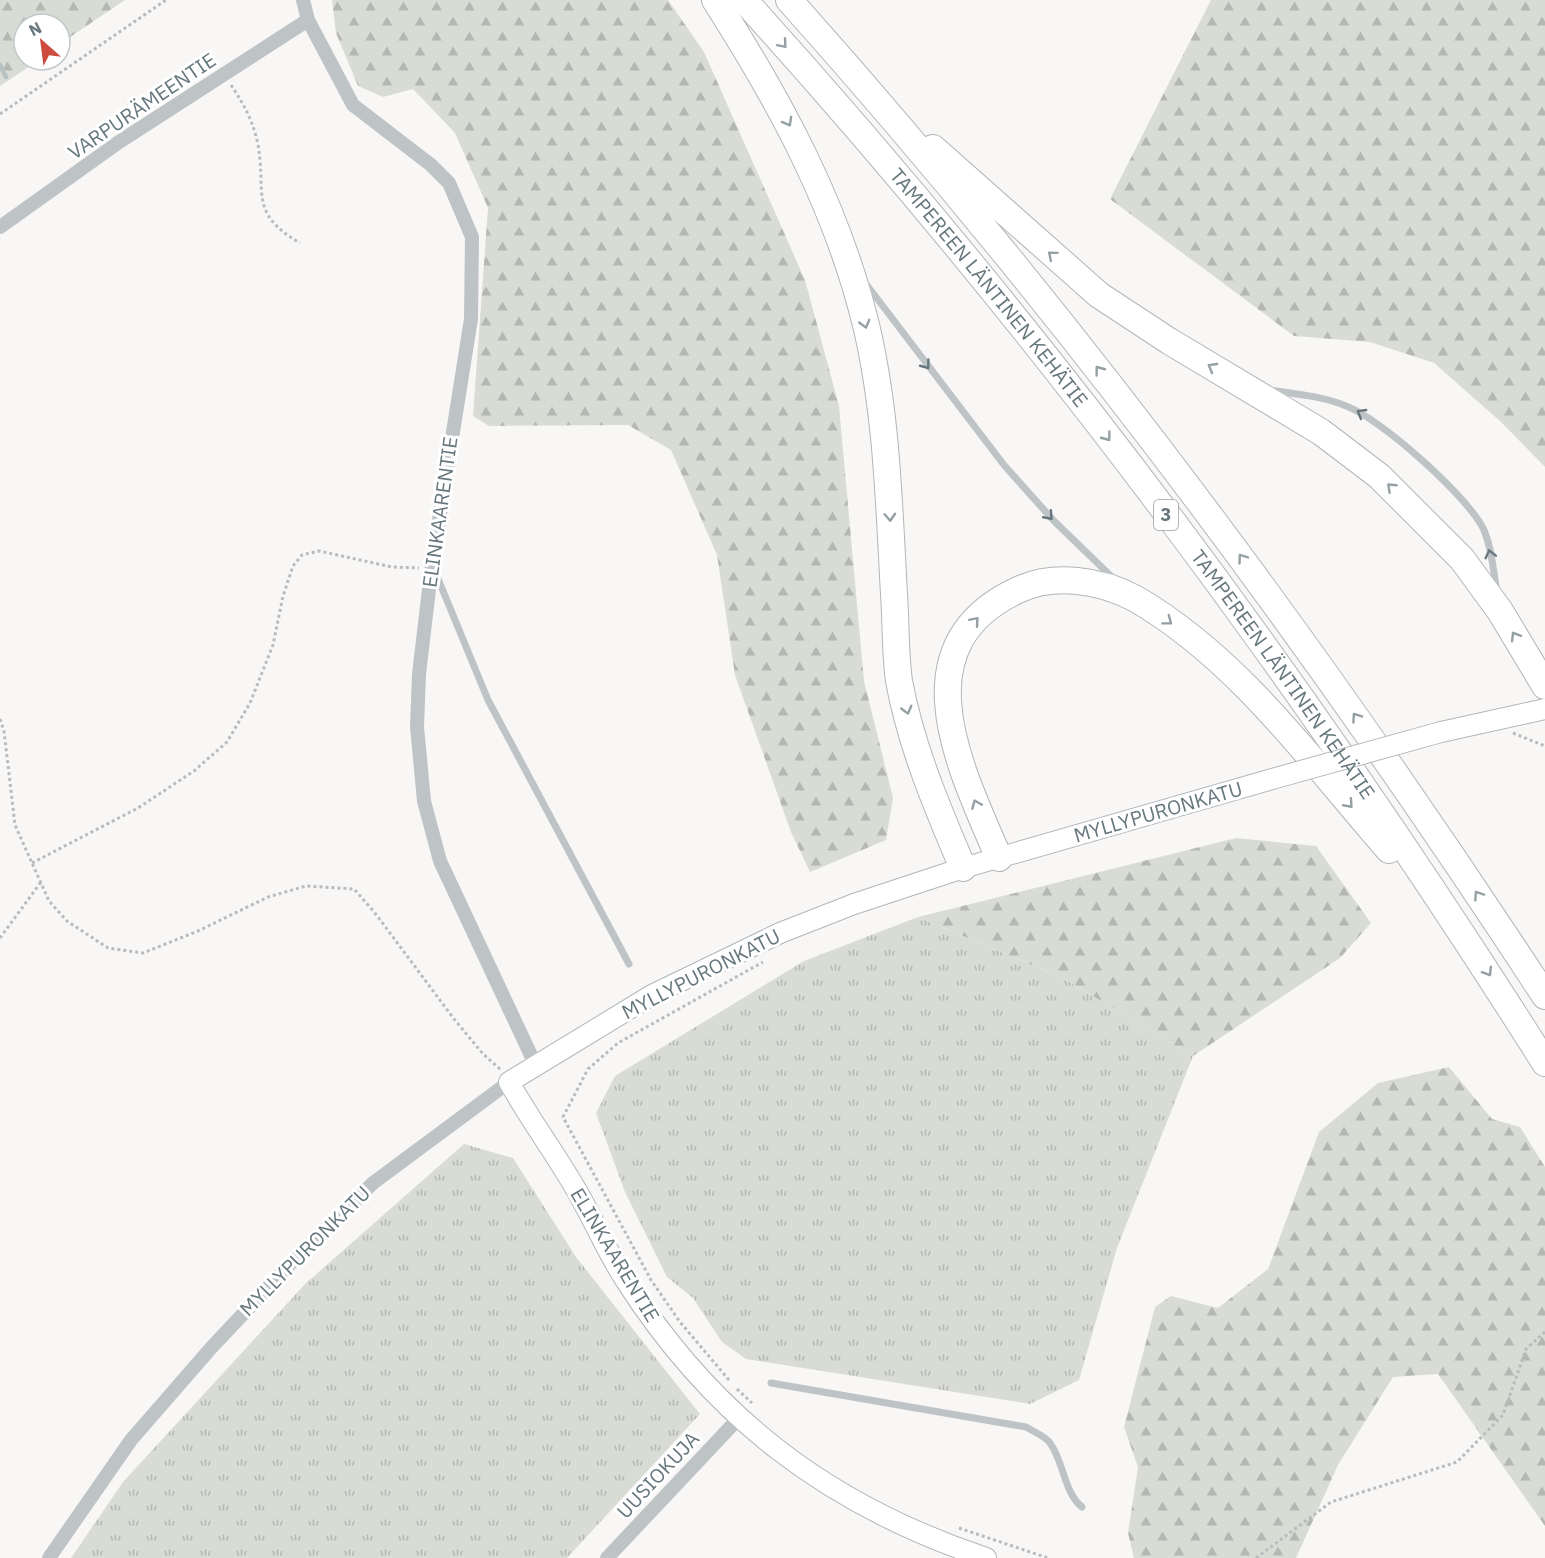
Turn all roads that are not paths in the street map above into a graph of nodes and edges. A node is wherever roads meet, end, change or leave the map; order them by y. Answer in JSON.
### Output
{"nodes":[{"id":1,"x":303,"y":0,"type":"edge"},
{"id":2,"x":715,"y":0,"type":"edge"},
{"id":3,"x":744,"y":0,"type":"edge"},
{"id":4,"x":789,"y":0,"type":"edge"},
{"id":5,"x":308,"y":20,"type":"junction"},
{"id":6,"x":885,"y":107,"type":"junction"},
{"id":7,"x":0,"y":227,"type":"edge"},
{"id":8,"x":842,"y":250,"type":"junction"},
{"id":9,"x":1246,"y":387,"type":"junction"},
{"id":10,"x":432,"y":567,"type":"junction"},
{"id":11,"x":1134,"y":598,"type":"junction"},
{"id":12,"x":1500,"y":611,"type":"junction"},
{"id":13,"x":1545,"y":687,"type":"edge"},
{"id":14,"x":1545,"y":709,"type":"edge"},
{"id":15,"x":999,"y":858,"type":"junction"},
{"id":16,"x":963,"y":868,"type":"junction"},
{"id":17,"x":1462,"y":932,"type":"junction"},
{"id":18,"x":629,"y":964,"type":"dead end"},
{"id":19,"x":1545,"y":996,"type":"edge"},
{"id":20,"x":1545,"y":1062,"type":"edge"},
{"id":21,"x":535,"y":1064,"type":"junction"},
{"id":22,"x":509,"y":1082,"type":"junction"},
{"id":23,"x":771,"y":1383,"type":"dead end"},
{"id":24,"x":738,"y":1419,"type":"junction"},
{"id":25,"x":1082,"y":1507,"type":"dead end"},
{"id":26,"x":49,"y":1558,"type":"edge"},
{"id":27,"x":607,"y":1558,"type":"edge"},
{"id":28,"x":986,"y":1558,"type":"edge"}],
"edges":[{"from":1,"to":5,"type":"street","name":"ELINKAARENTIE"},
{"from":2,"to":8,"type":"highway","one_way":true},
{"from":3,"to":17,"type":"highway","name":"TAMPEREEN LÄNTINEN KEHÄTIE","number":"3","one_way":true},
{"from":4,"to":6,"type":"highway","name":"TAMPEREEN LÄNTINEN KEHÄTIE","number":"3"},
{"from":5,"to":7,"type":"street","name":"VARPURÄMEENTIE"},
{"from":5,"to":10,"type":"street","name":"ELINKAARENTIE"},
{"from":9,"to":6,"type":"highway","one_way":true},
{"from":19,"to":6,"type":"highway","name":"TAMPEREEN LÄNTINEN KEHÄTIE","number":"3","one_way":true},
{"from":8,"to":11,"type":"lane","one_way":true},
{"from":8,"to":16,"type":"highway","one_way":true},
{"from":12,"to":9,"type":"highway","one_way":true},
{"from":12,"to":9,"type":"lane","one_way":true},
{"from":10,"to":18,"type":"lane"},
{"from":10,"to":21,"type":"street","name":"ELINKAARENTIE"},
{"from":15,"to":11,"type":"highway","one_way":true},
{"from":11,"to":17,"type":"highway","one_way":true},
{"from":13,"to":12,"type":"highway","one_way":true},
{"from":14,"to":15,"type":"street","name":"MYLLYPURONKATU","bridge":true},
{"from":15,"to":16,"type":"street","name":"MYLLYPURONKATU"},
{"from":16,"to":21,"type":"street","name":"MYLLYPURONKATU"},
{"from":17,"to":20,"type":"highway","name":"TAMPEREEN LÄNTINEN KEHÄTIE","number":"3","one_way":true},
{"from":21,"to":22,"type":"street","name":"MYLLYPURONKATU"},
{"from":22,"to":24,"type":"street","name":"ELINKAARENTIE"},
{"from":22,"to":26,"type":"street","name":"MYLLYPURONKATU"},
{"from":23,"to":25,"type":"lane"},
{"from":24,"to":27,"type":"street","name":"UUSIOKUJA"},
{"from":24,"to":28,"type":"street","name":"ELINKAARENTIE"}]}
